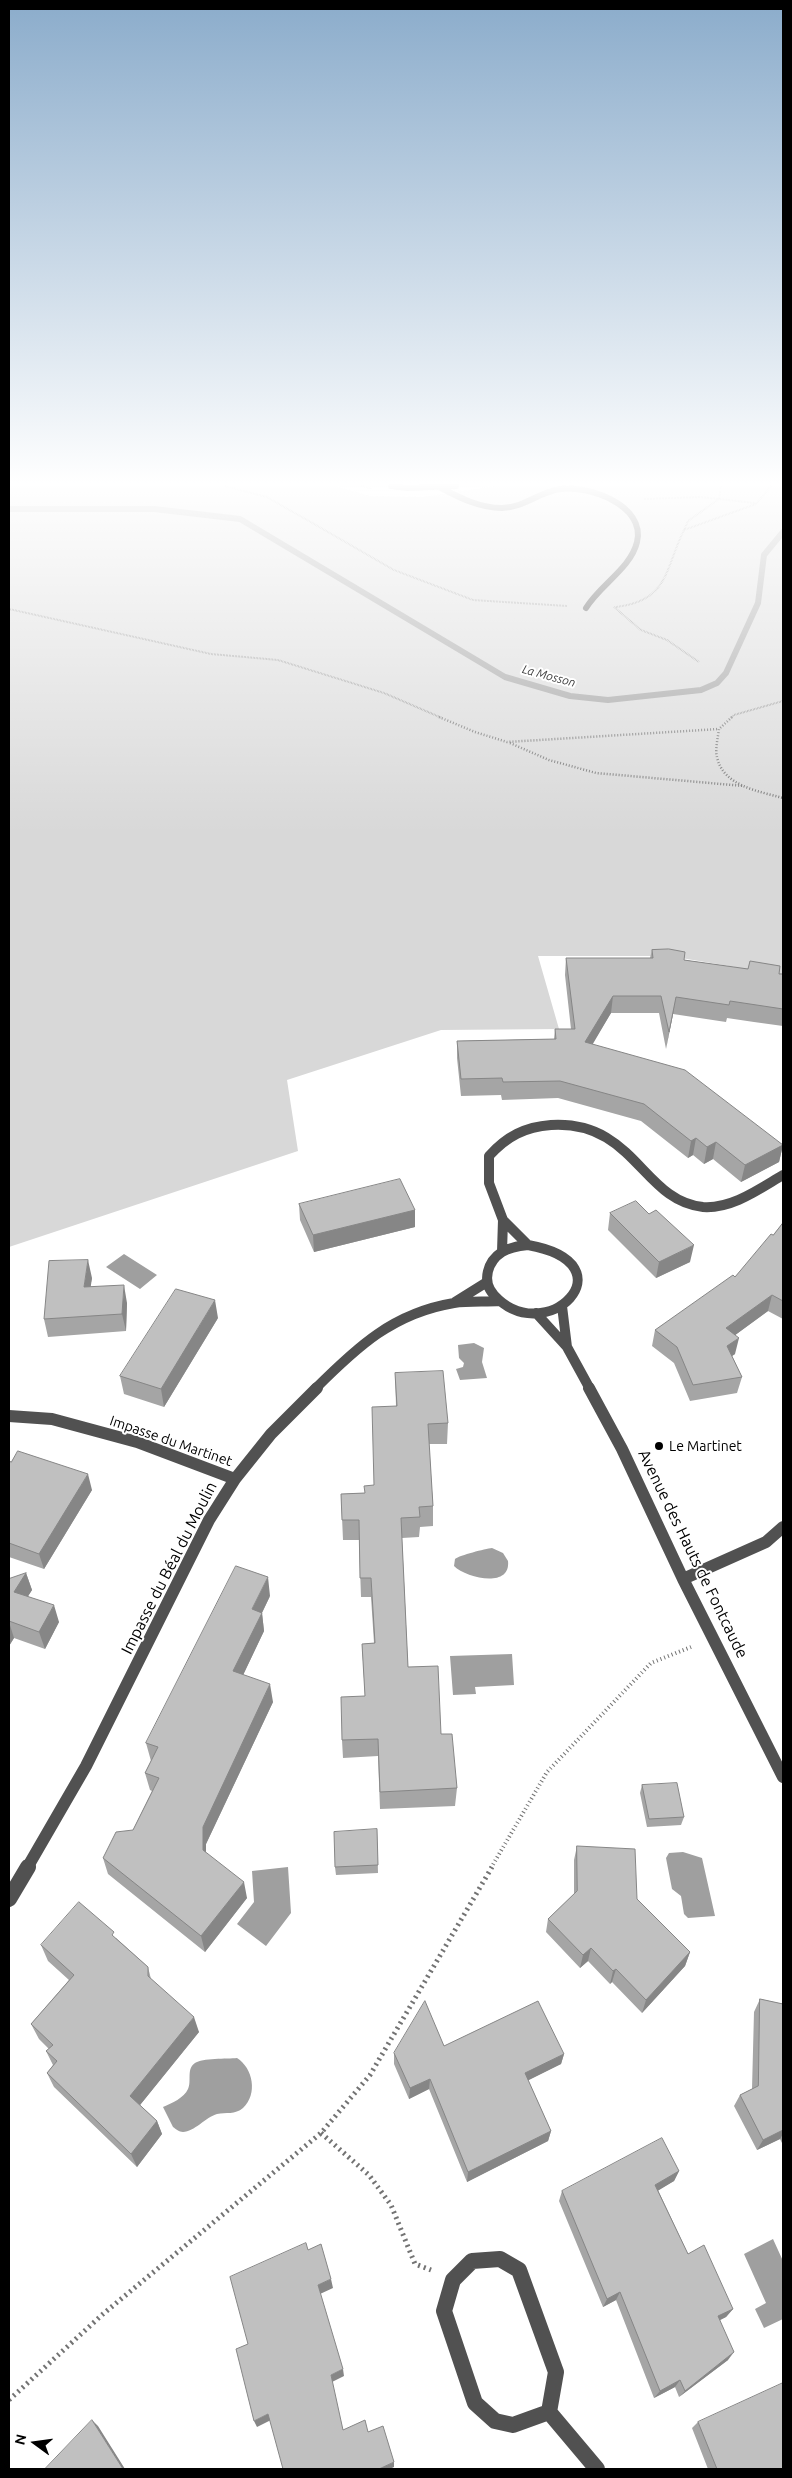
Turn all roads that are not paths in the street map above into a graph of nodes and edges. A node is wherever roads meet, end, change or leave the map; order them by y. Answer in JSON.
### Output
{"nodes":[{"id":1,"x":590,"y":602,"type":"edge"},
{"id":2,"x":586,"y":608,"type":"road end"},
{"id":3,"x":783,"y":1176,"type":"edge"},
{"id":4,"x":503,"y":1220,"type":"junction"},
{"id":5,"x":528,"y":1245,"type":"junction"},
{"id":6,"x":502,"y":1252,"type":"junction"},
{"id":7,"x":487,"y":1282,"type":"junction"},
{"id":8,"x":500,"y":1301,"type":"junction"},
{"id":9,"x":454,"y":1303,"type":"junction"},
{"id":10,"x":562,"y":1306,"type":"junction"},
{"id":11,"x":536,"y":1313,"type":"junction"},
{"id":12,"x":567,"y":1347,"type":"junction"},
{"id":13,"x":9,"y":1416,"type":"edge"},
{"id":14,"x":235,"y":1479,"type":"junction"},
{"id":15,"x":783,"y":1527,"type":"edge"},
{"id":16,"x":684,"y":1579,"type":"junction"},
{"id":17,"x":783,"y":1777,"type":"edge"},
{"id":18,"x":9,"y":1899,"type":"edge"},
{"id":19,"x":550,"y":2412,"type":"junction"},
{"id":20,"x":596,"y":2469,"type":"edge"}],
"edges":[{"from":1,"to":2,"type":"street"},
{"from":3,"to":4,"type":"street"},
{"from":4,"to":5,"type":"street"},
{"from":4,"to":6,"type":"street"},
{"from":5,"to":6,"type":"street"},
{"from":5,"to":10,"type":"street"},
{"from":6,"to":7,"type":"street"},
{"from":7,"to":8,"type":"street"},
{"from":7,"to":9,"type":"street","name":"Impasse du Béal du Moulin"},
{"from":8,"to":9,"type":"street","name":"Impasse du Béal du Moulin"},
{"from":8,"to":11,"type":"street"},
{"from":9,"to":14,"type":"street","name":"Impasse du Béal du Moulin"},
{"from":10,"to":11,"type":"street"},
{"from":10,"to":12,"type":"street","name":"Avenue des Hauts de Fontcaude"},
{"from":11,"to":12,"type":"street","name":"Avenue des Hauts de Fontcaude"},
{"from":12,"to":16,"type":"street","name":"Avenue des Hauts de Fontcaude"},
{"from":13,"to":14,"type":"street","name":"Impasse du Martinet"},
{"from":14,"to":18,"type":"street","name":"Impasse du Béal du Moulin"},
{"from":15,"to":16,"type":"street"},
{"from":16,"to":17,"type":"street","name":"Avenue des Hauts de Fontcaude"},
{"from":19,"to":19,"type":"street"},
{"from":19,"to":20,"type":"street"}]}
